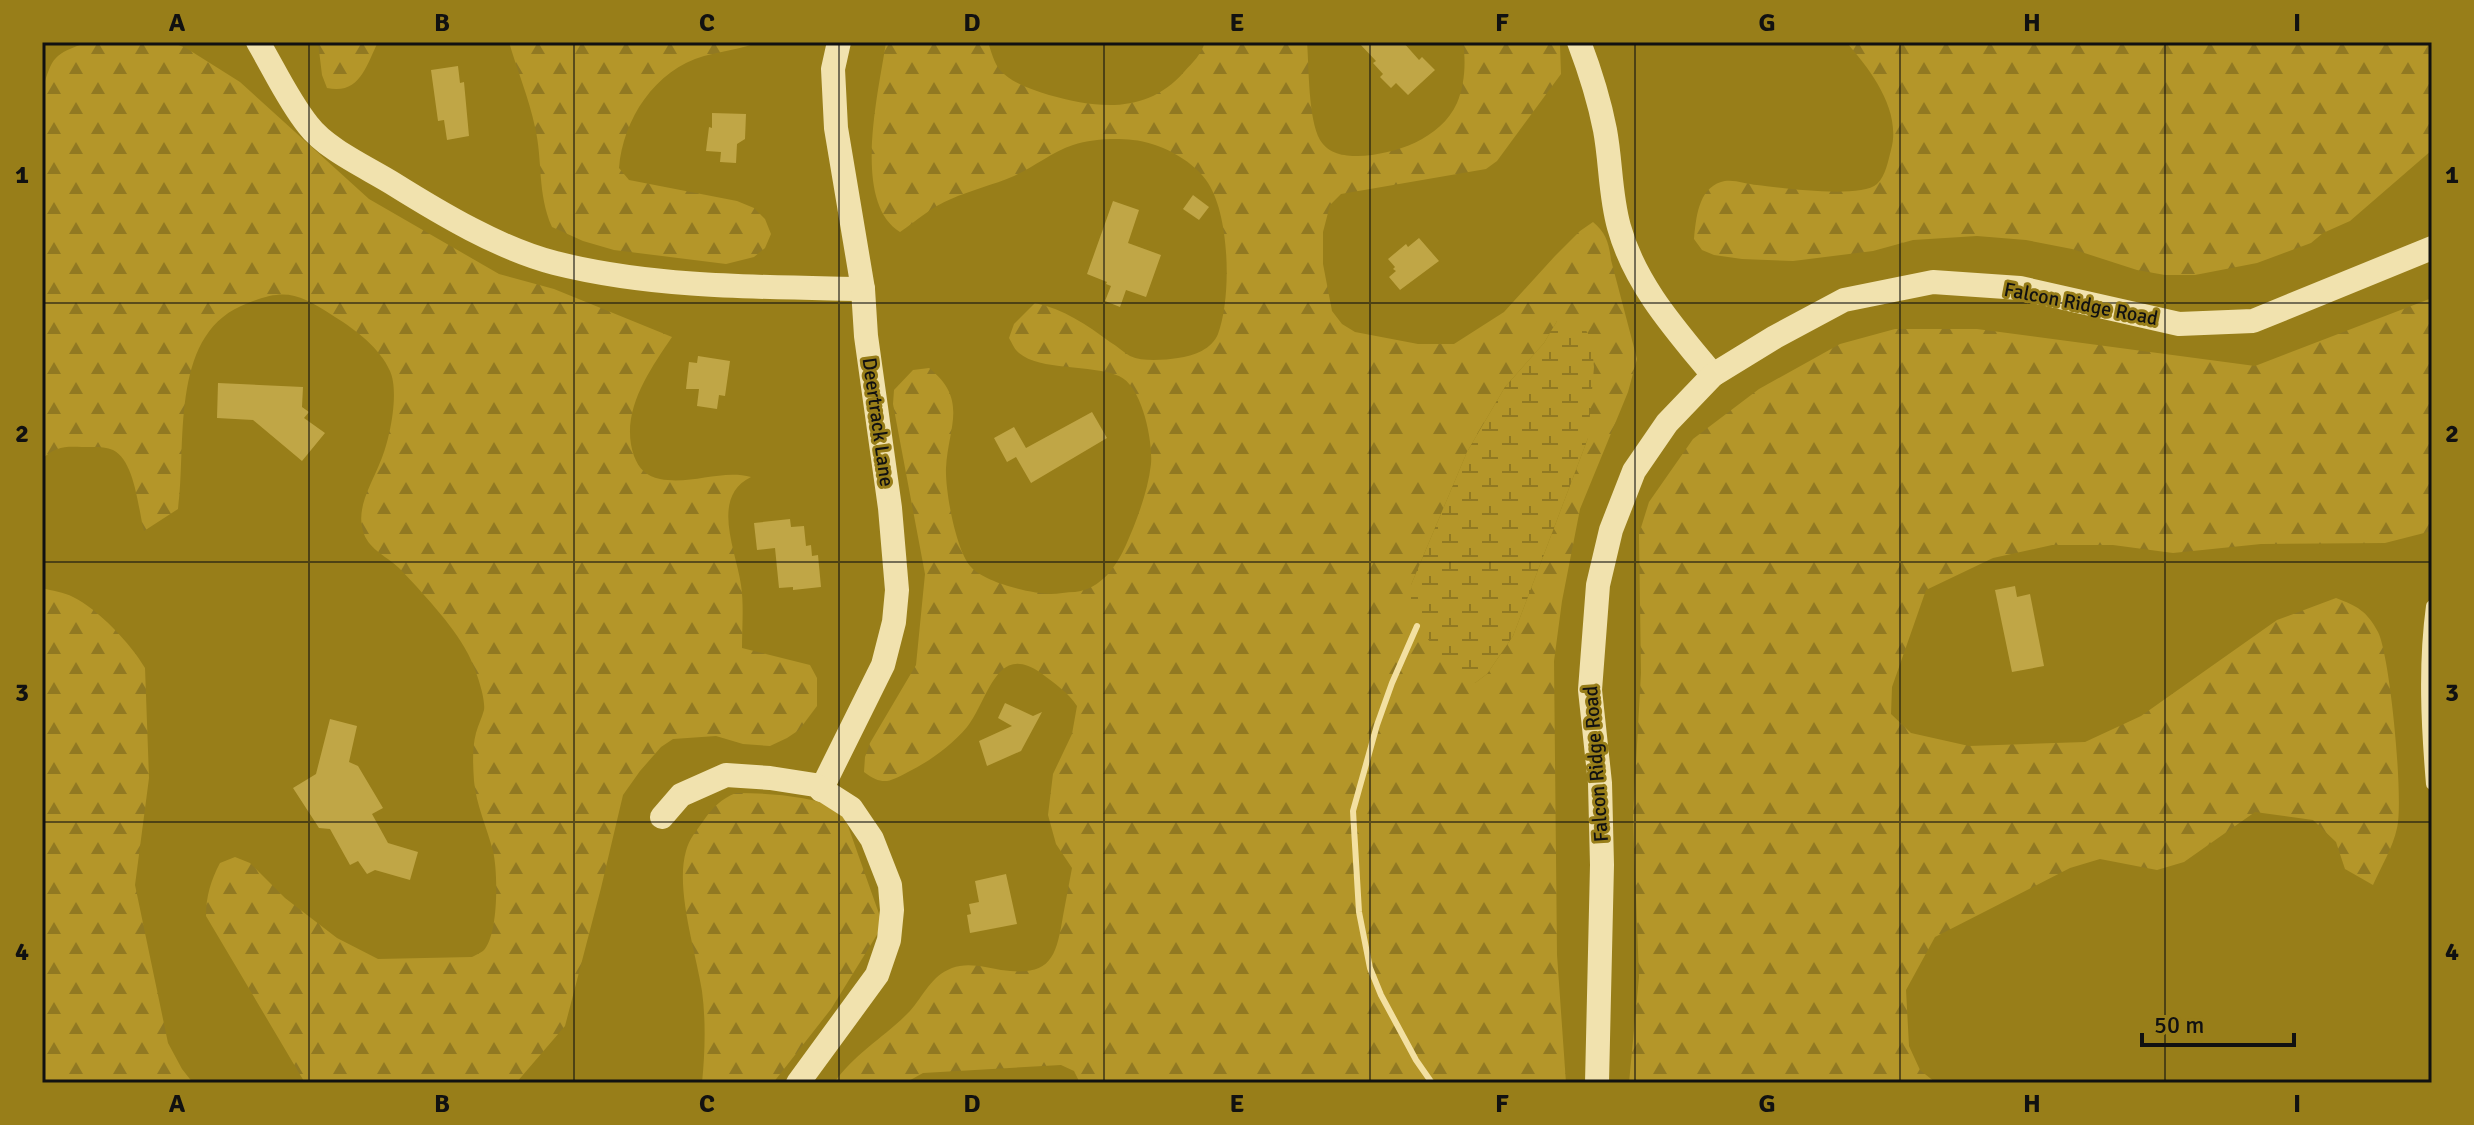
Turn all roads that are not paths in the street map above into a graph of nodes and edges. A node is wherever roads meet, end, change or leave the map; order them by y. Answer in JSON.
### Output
{"nodes":[{"id":1,"x":258,"y":42,"type":"edge"},
{"id":2,"x":839,"y":42,"type":"edge"},
{"id":3,"x":1579,"y":42,"type":"edge"},
{"id":4,"x":2432,"y":248,"type":"edge"},
{"id":5,"x":863,"y":289,"type":"junction"},
{"id":6,"x":1713,"y":375,"type":"junction"},
{"id":7,"x":2432,"y":606,"type":"edge"},
{"id":8,"x":2432,"y":784,"type":"edge"},
{"id":9,"x":821,"y":790,"type":"junction"},
{"id":10,"x":662,"y":817,"type":"dead end"},
{"id":11,"x":798,"y":1083,"type":"edge"},
{"id":12,"x":1597,"y":1083,"type":"edge"}],
"edges":[{"from":1,"to":5,"type":"street"},
{"from":2,"to":5,"type":"street","name":"Deertrack Lane"},
{"from":3,"to":6,"type":"street"},
{"from":4,"to":6,"type":"street","name":"Falcon Ridge Road"},
{"from":5,"to":9,"type":"street","name":"Deertrack Lane"},
{"from":6,"to":12,"type":"street","name":"Falcon Ridge Road"},
{"from":7,"to":8,"type":"lane"},
{"from":9,"to":10,"type":"street"},
{"from":9,"to":11,"type":"street"}]}
